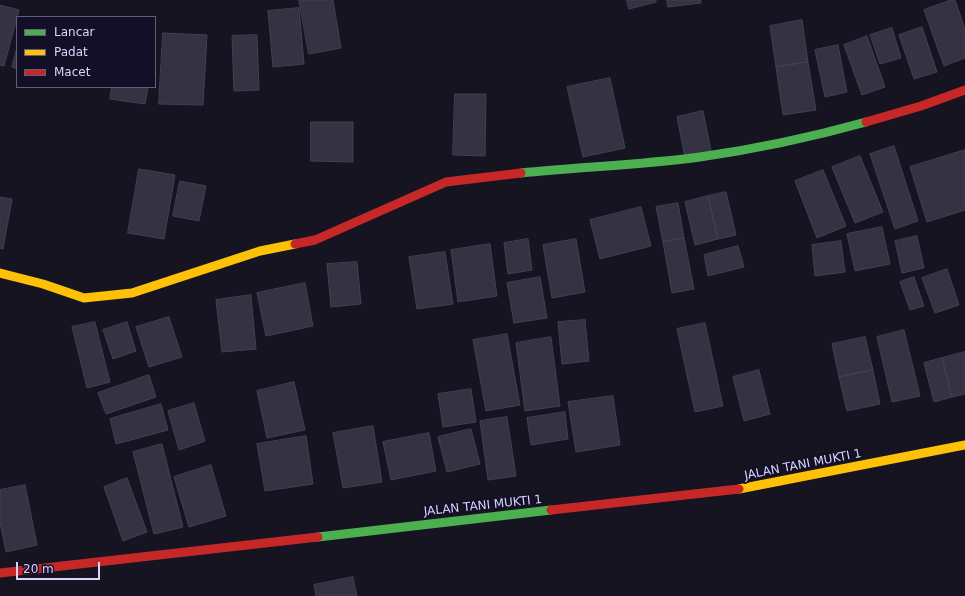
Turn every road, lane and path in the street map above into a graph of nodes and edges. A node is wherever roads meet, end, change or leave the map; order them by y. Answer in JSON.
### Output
{"nodes":[{"id":1,"x":965,"y":90,"type":"edge"},
{"id":2,"x":0,"y":273,"type":"edge"},
{"id":3,"x":965,"y":445,"type":"edge"},
{"id":4,"x":0,"y":573,"type":"edge"}],
"edges":[{"from":1,"to":2,"type":"street"},
{"from":3,"to":4,"type":"street","name":"JALAN TANI MUKTI 1"}]}
